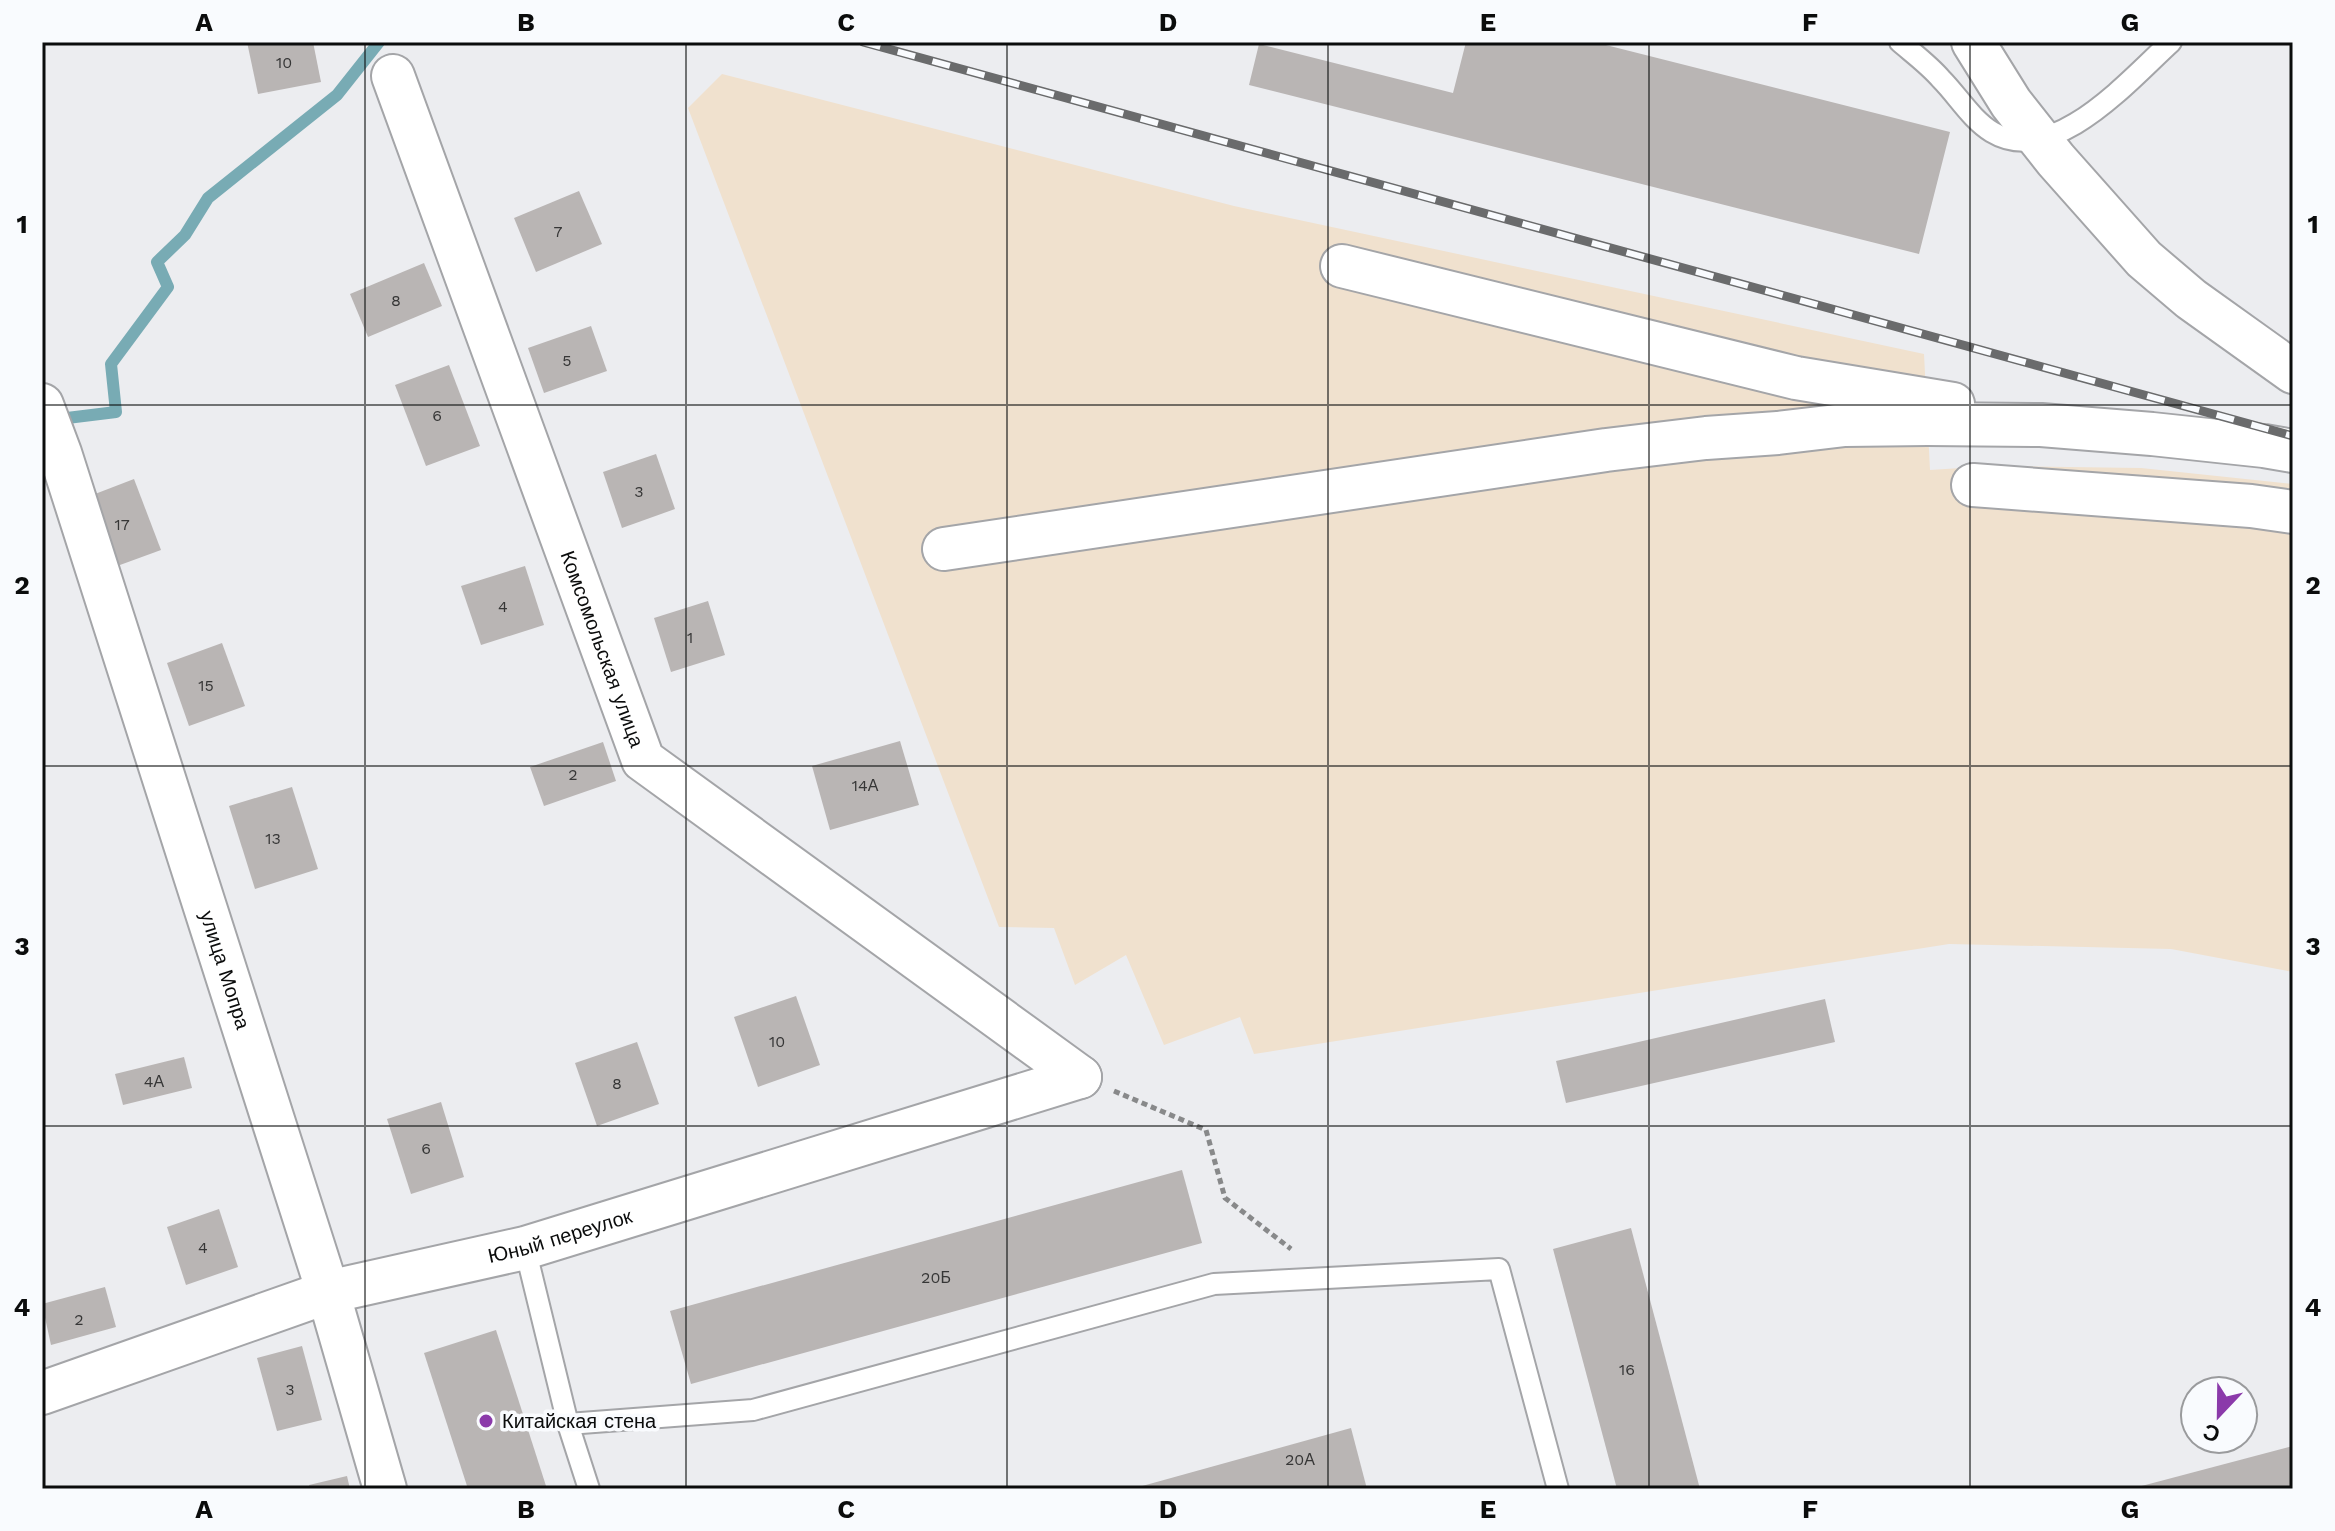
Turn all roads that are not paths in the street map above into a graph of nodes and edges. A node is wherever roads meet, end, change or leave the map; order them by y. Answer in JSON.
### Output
{"nodes":[{"id":1,"x":1900,"y":42,"type":"edge"},
{"id":2,"x":1973,"y":42,"type":"edge"},
{"id":3,"x":2171,"y":42,"type":"edge"},
{"id":4,"x":393,"y":76,"type":"dead end"},
{"id":5,"x":2040,"y":140,"type":"junction"},
{"id":6,"x":1342,"y":266,"type":"dead end"},
{"id":7,"x":2293,"y":372,"type":"edge"},
{"id":8,"x":42,"y":405,"type":"edge"},
{"id":9,"x":2152,"y":434,"type":"junction"},
{"id":10,"x":2293,"y":451,"type":"edge"},
{"id":11,"x":1973,"y":485,"type":"dead end"},
{"id":12,"x":2293,"y":512,"type":"edge"},
{"id":13,"x":944,"y":549,"type":"dead end"},
{"id":14,"x":1080,"y":1077,"type":"joint"},
{"id":15,"x":525,"y":1248,"type":"junction"},
{"id":16,"x":328,"y":1292,"type":"junction"},
{"id":17,"x":42,"y":1393,"type":"edge"},
{"id":18,"x":568,"y":1424,"type":"junction"},
{"id":19,"x":385,"y":1489,"type":"edge"},
{"id":20,"x":589,"y":1489,"type":"edge"},
{"id":21,"x":1558,"y":1489,"type":"edge"}],
"edges":[{"from":1,"to":5,"type":"lane"},
{"from":2,"to":5,"type":"street"},
{"from":3,"to":5,"type":"lane"},
{"from":4,"to":14,"type":"street","name":"Комсомольская улица"},
{"from":5,"to":7,"type":"street"},
{"from":6,"to":9,"type":"street"},
{"from":8,"to":16,"type":"street","name":"улица Мопра"},
{"from":9,"to":10,"type":"street"},
{"from":9,"to":13,"type":"street"},
{"from":11,"to":12,"type":"street"},
{"from":14,"to":15,"type":"street","name":"Юный переулок"},
{"from":15,"to":16,"type":"street","name":"Юный переулок"},
{"from":15,"to":18,"type":"lane"},
{"from":16,"to":17,"type":"street","name":"Юный переулок"},
{"from":16,"to":19,"type":"street","name":"улица Мопра"},
{"from":18,"to":20,"type":"lane"},
{"from":18,"to":21,"type":"lane"}]}
